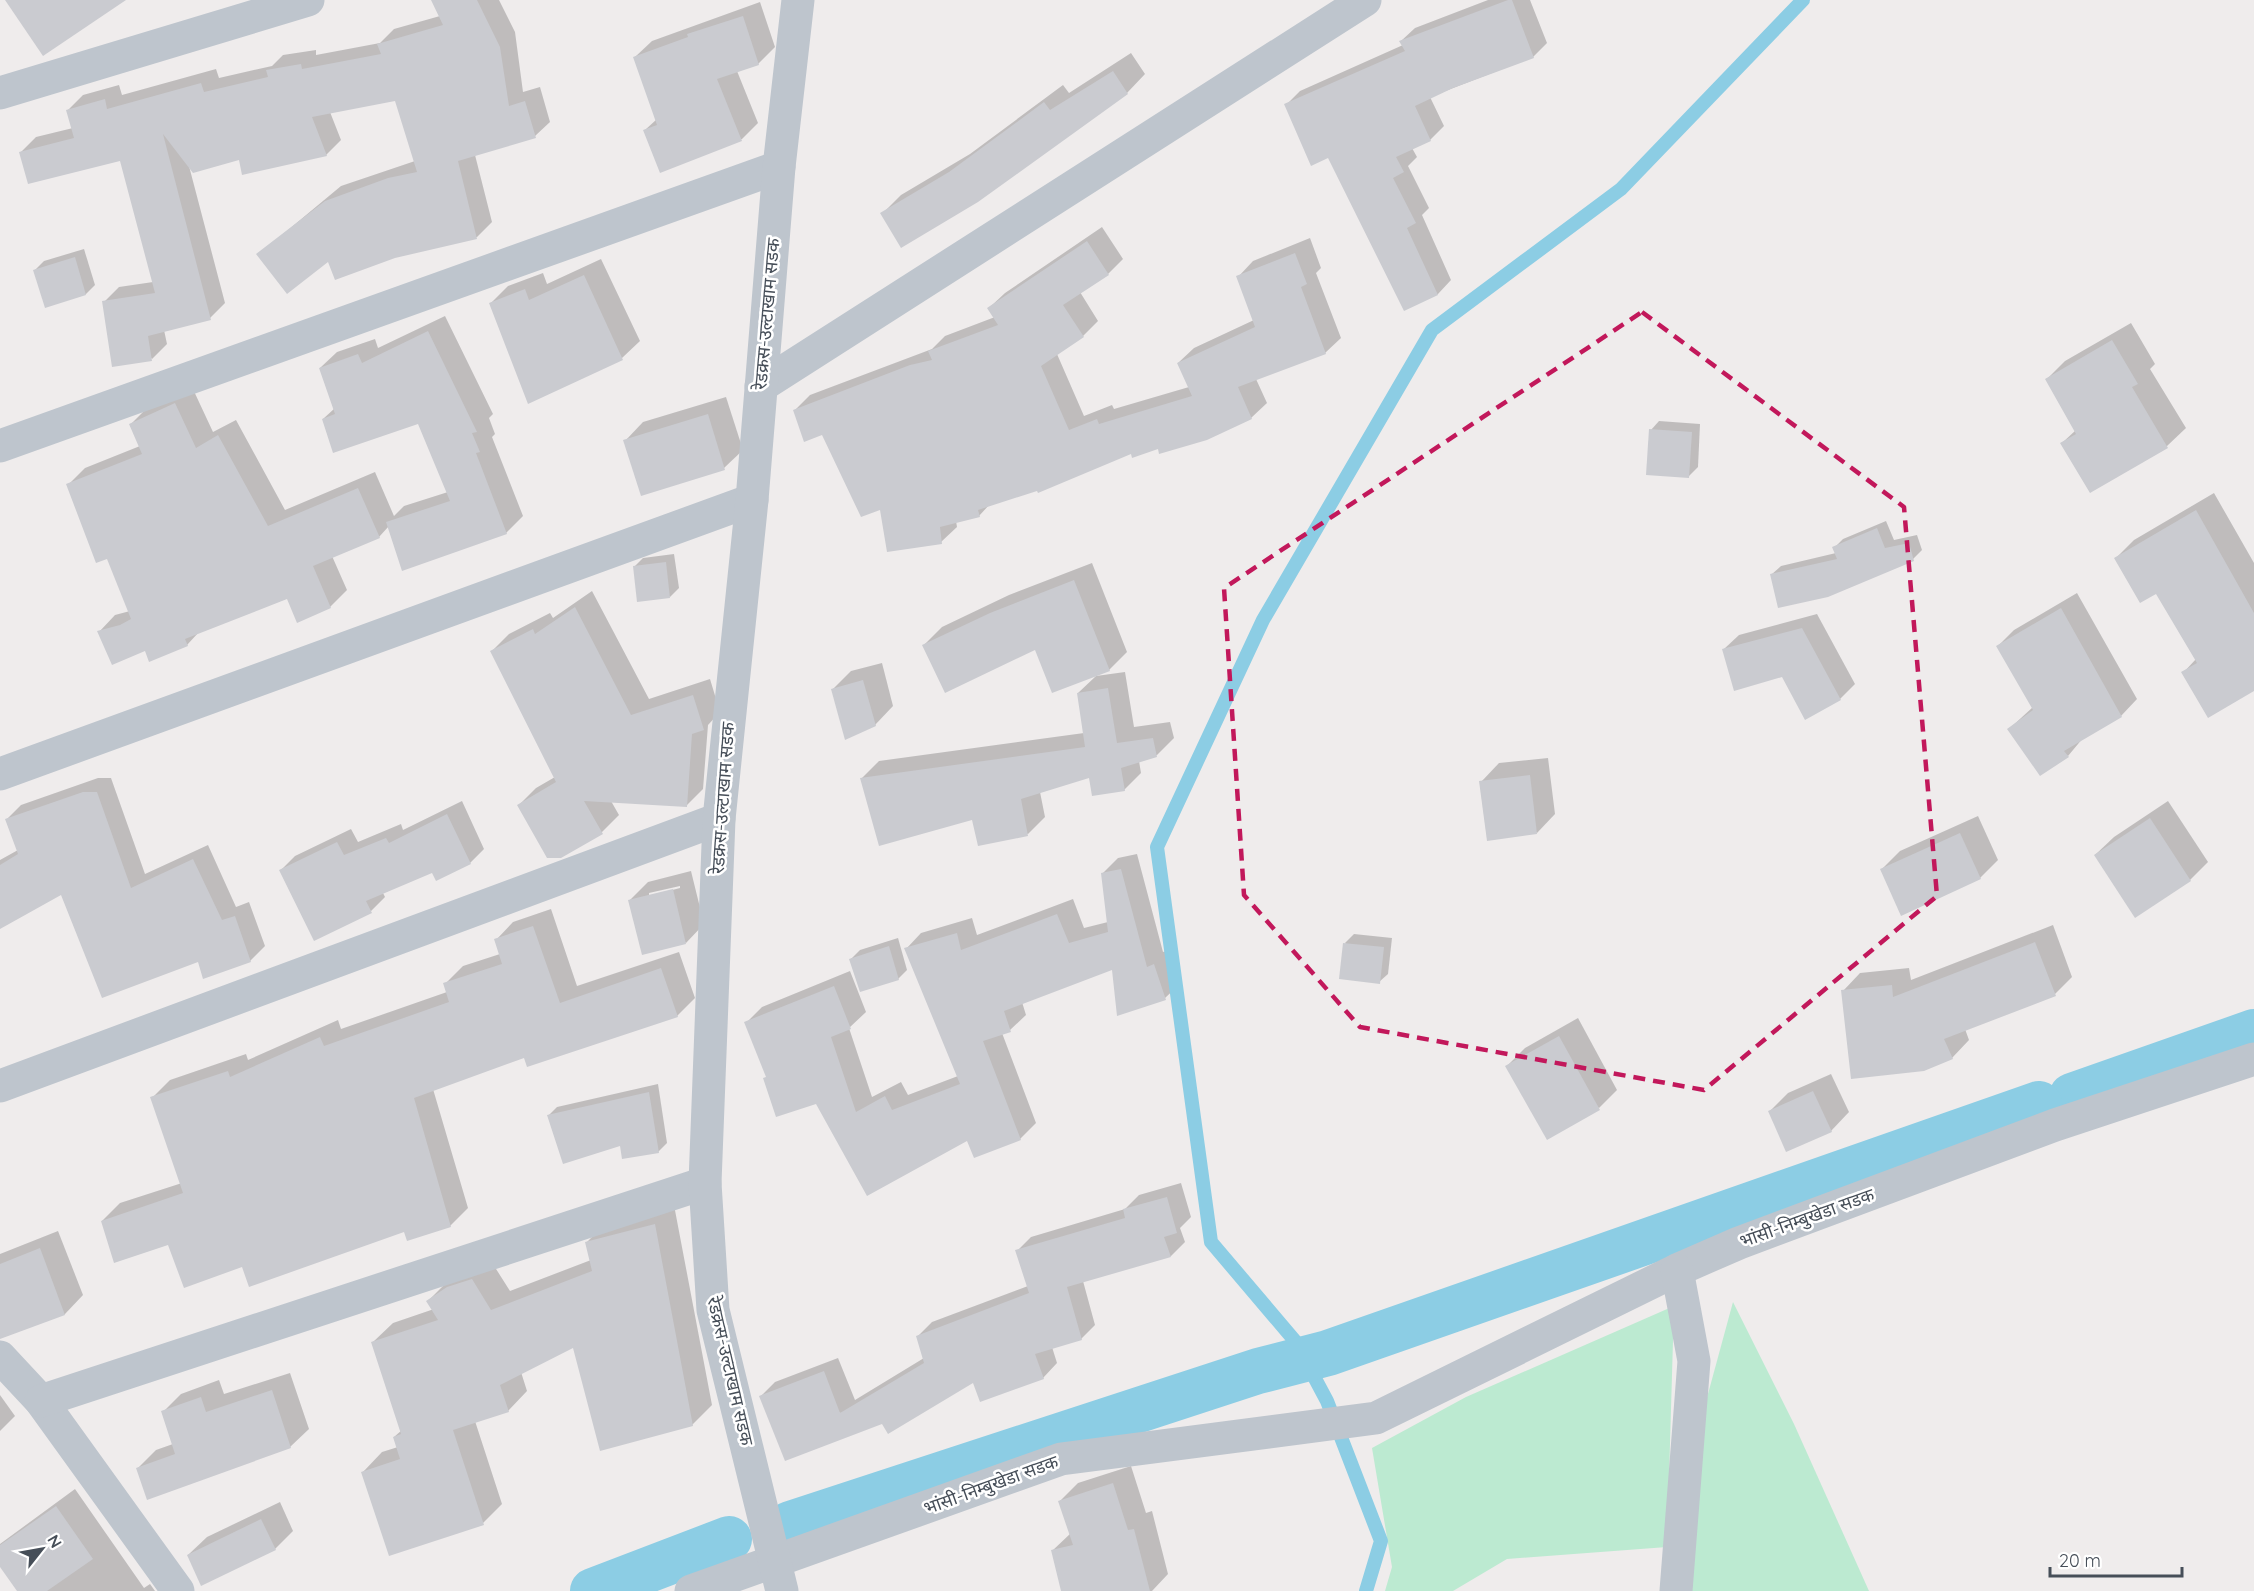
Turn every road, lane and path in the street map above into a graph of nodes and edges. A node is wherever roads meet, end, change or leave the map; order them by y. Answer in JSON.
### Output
{"nodes":[{"id":1,"x":308,"y":0,"type":"edge"},
{"id":2,"x":798,"y":0,"type":"edge"},
{"id":3,"x":1365,"y":0,"type":"edge"},
{"id":4,"x":0,"y":93,"type":"edge"},
{"id":5,"x":779,"y":167,"type":"junction"},
{"id":6,"x":761,"y":386,"type":"junction"},
{"id":7,"x":0,"y":446,"type":"edge"},
{"id":8,"x":752,"y":500,"type":"junction"},
{"id":9,"x":0,"y":774,"type":"edge"},
{"id":10,"x":719,"y":819,"type":"junction"},
{"id":11,"x":2254,"y":1059,"type":"edge"},
{"id":12,"x":0,"y":1086,"type":"edge"},
{"id":13,"x":705,"y":1183,"type":"junction"},
{"id":14,"x":1677,"y":1270,"type":"junction"},
{"id":15,"x":0,"y":1357,"type":"edge"},
{"id":16,"x":41,"y":1401,"type":"junction"},
{"id":17,"x":780,"y":1577,"type":"edge"},
{"id":18,"x":178,"y":1591,"type":"edge"},
{"id":19,"x":691,"y":1591,"type":"edge"},
{"id":20,"x":1676,"y":1591,"type":"edge"}],
"edges":[{"from":1,"to":4,"type":"street"},
{"from":2,"to":5,"type":"street","name":"रेडक्रस-उल्टाखाम सडक"},
{"from":3,"to":6,"type":"street"},
{"from":5,"to":6,"type":"street","name":"रेडक्रस-उल्टाखाम सडक"},
{"from":5,"to":7,"type":"street"},
{"from":6,"to":8,"type":"street","name":"रेडक्रस-उल्टाखाम सडक"},
{"from":8,"to":9,"type":"street"},
{"from":8,"to":10,"type":"street","name":"रेडक्रस-उल्टाखाम सडक"},
{"from":10,"to":12,"type":"street"},
{"from":10,"to":13,"type":"street","name":"रेडक्रस-उल्टाखाम सडक"},
{"from":11,"to":14,"type":"street","name":"भांसी-निम्बुखेडा सडक"},
{"from":13,"to":16,"type":"street"},
{"from":13,"to":17,"type":"street","name":"रेडक्रस-उल्टाखाम सडक"},
{"from":14,"to":17,"type":"street","name":"भांसी-निम्बुखेडा सडक"},
{"from":14,"to":20,"type":"street"},
{"from":15,"to":16,"type":"street"},
{"from":16,"to":18,"type":"street"},
{"from":17,"to":19,"type":"street","name":"भांसी-निम्बुखेडा सडक"}]}
